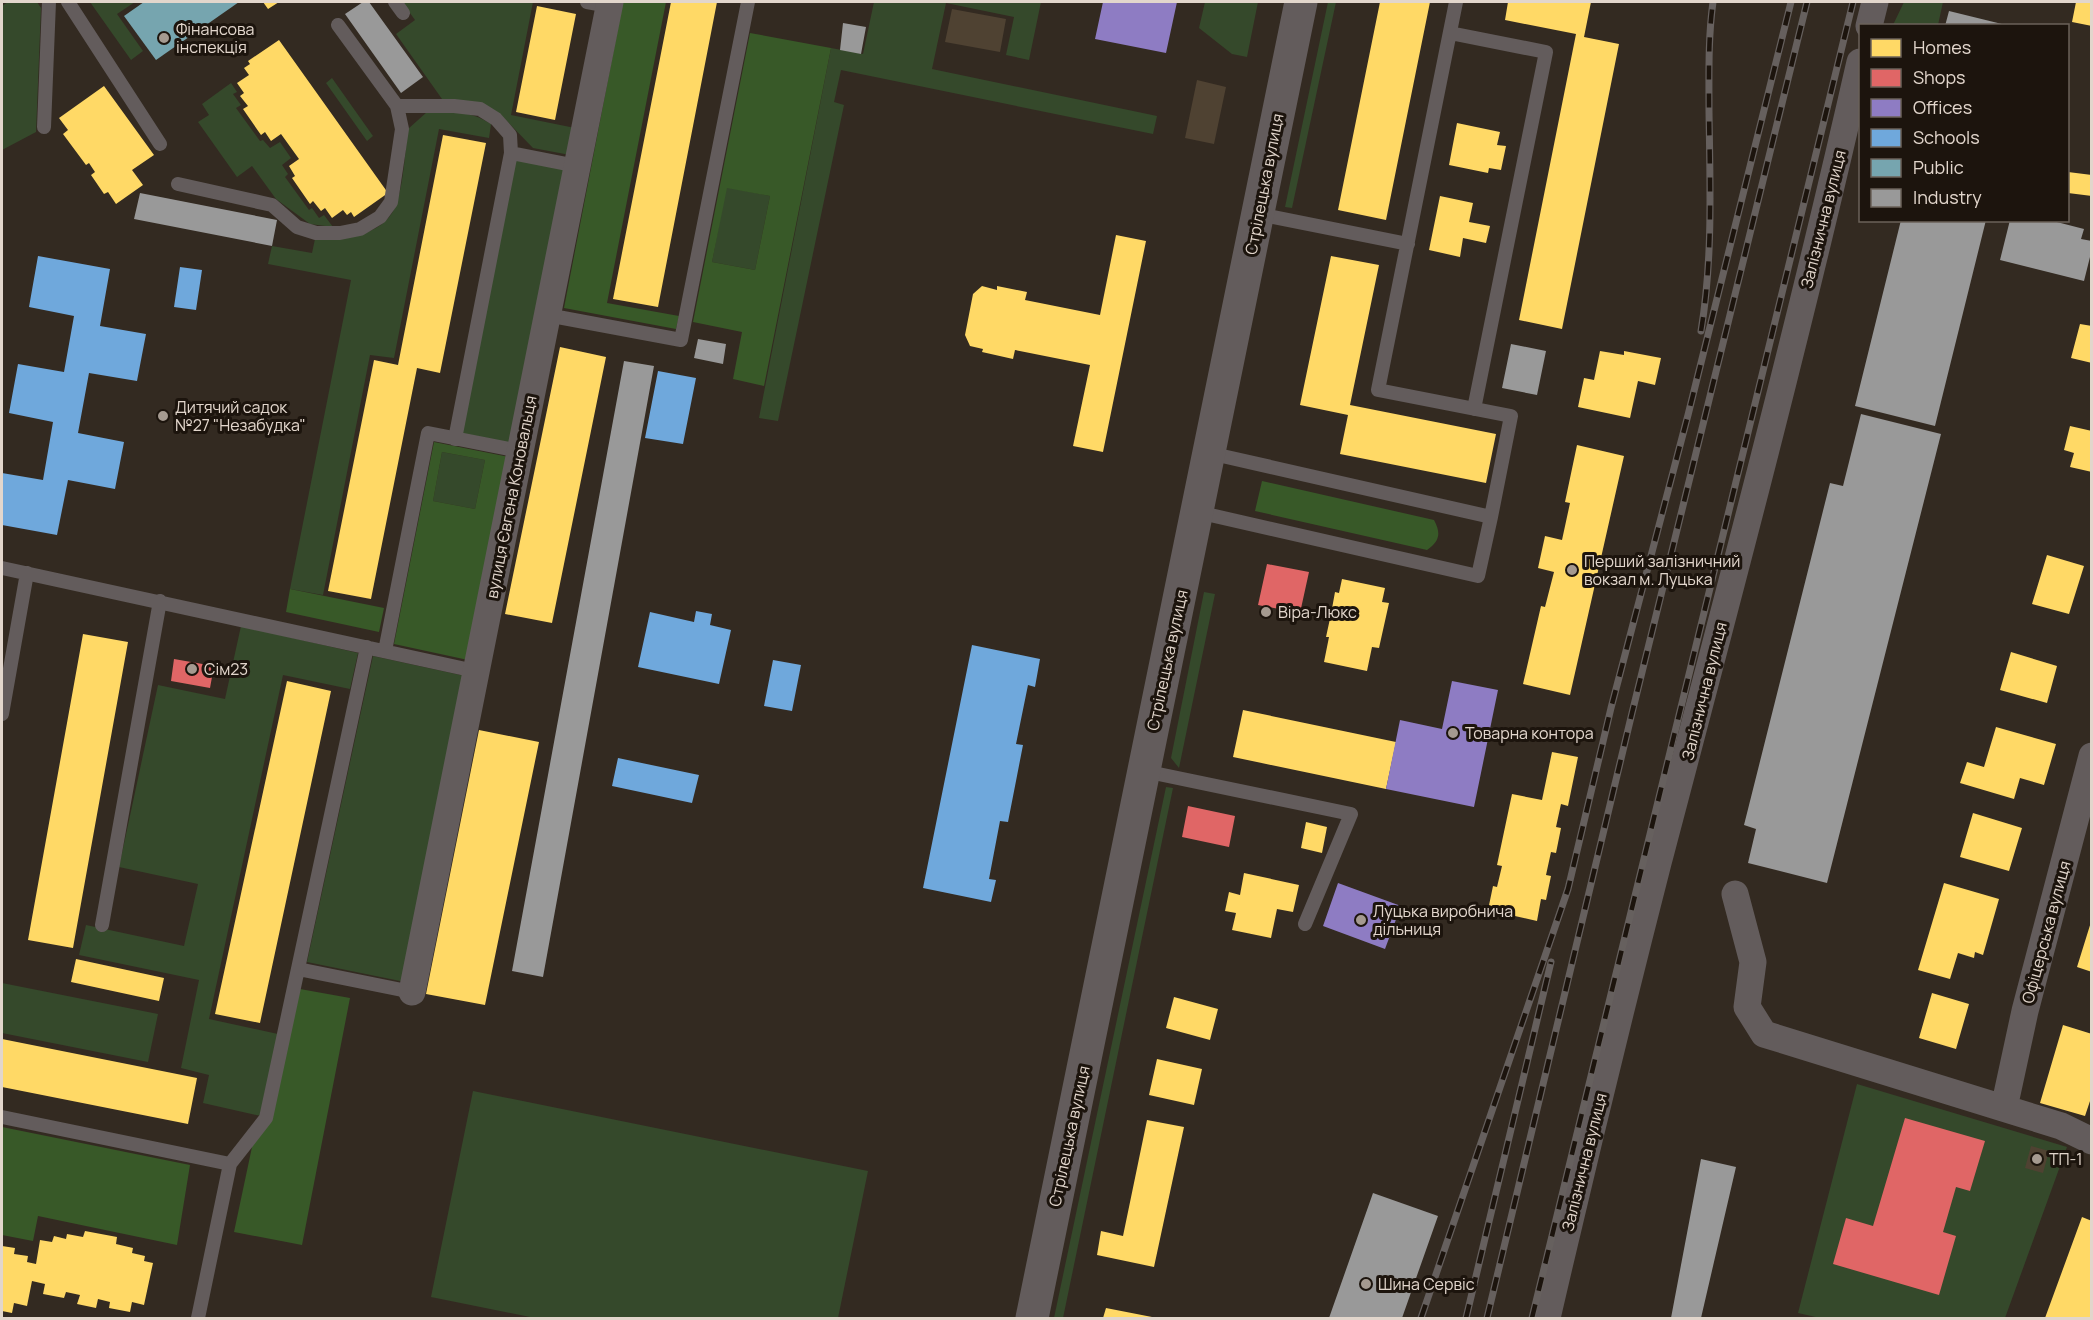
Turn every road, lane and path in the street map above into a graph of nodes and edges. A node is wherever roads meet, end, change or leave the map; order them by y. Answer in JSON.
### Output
{"nodes":[{"id":1,"x":49,"y":2,"type":"edge"},
{"id":2,"x":68,"y":2,"type":"edge"},
{"id":3,"x":394,"y":2,"type":"edge"},
{"id":4,"x":748,"y":2,"type":"edge"},
{"id":5,"x":1301,"y":2,"type":"edge"},
{"id":6,"x":1456,"y":2,"type":"edge"},
{"id":7,"x":1875,"y":2,"type":"edge"},
{"id":8,"x":602,"y":3,"type":"edge"},
{"id":9,"x":403,"y":13,"type":"dead end"},
{"id":10,"x":1870,"y":24,"type":"edge"},
{"id":11,"x":338,"y":25,"type":"dead end"},
{"id":12,"x":1450,"y":33,"type":"junction"},
{"id":13,"x":1859,"y":66,"type":"edge"},
{"id":14,"x":397,"y":106,"type":"junction"},
{"id":15,"x":44,"y":127,"type":"dead end"},
{"id":16,"x":160,"y":144,"type":"dead end"},
{"id":17,"x":511,"y":153,"type":"junction"},
{"id":18,"x":577,"y":166,"type":"junction"},
{"id":19,"x":178,"y":184,"type":"dead end"},
{"id":20,"x":1258,"y":214,"type":"junction"},
{"id":21,"x":1408,"y":243,"type":"junction"},
{"id":22,"x":547,"y":315,"type":"junction"},
{"id":23,"x":1474,"y":409,"type":"junction"},
{"id":24,"x":455,"y":439,"type":"junction"},
{"id":25,"x":520,"y":451,"type":"junction"},
{"id":26,"x":1209,"y":453,"type":"junction"},
{"id":27,"x":1197,"y":512,"type":"junction"},
{"id":28,"x":1491,"y":517,"type":"junction"},
{"id":29,"x":2,"y":568,"type":"edge"},
{"id":30,"x":27,"y":573,"type":"junction"},
{"id":31,"x":160,"y":601,"type":"junction"},
{"id":32,"x":367,"y":647,"type":"junction"},
{"id":33,"x":385,"y":651,"type":"junction"},
{"id":34,"x":475,"y":671,"type":"junction"},
{"id":35,"x":2,"y":714,"type":"edge"},
{"id":36,"x":2091,"y":756,"type":"edge"},
{"id":37,"x":1144,"y":771,"type":"junction"},
{"id":38,"x":1735,"y":894,"type":"dead end"},
{"id":39,"x":1305,"y":924,"type":"dead end"},
{"id":40,"x":102,"y":925,"type":"dead end"},
{"id":41,"x":298,"y":969,"type":"junction"},
{"id":42,"x":412,"y":992,"type":"joint"},
{"id":43,"x":2004,"y":1108,"type":"junction"},
{"id":44,"x":2,"y":1117,"type":"edge"},
{"id":45,"x":2091,"y":1141,"type":"edge"},
{"id":46,"x":230,"y":1164,"type":"junction"},
{"id":47,"x":198,"y":1318,"type":"edge"},
{"id":48,"x":1032,"y":1318,"type":"edge"},
{"id":49,"x":1547,"y":1318,"type":"edge"}],
"edges":[{"from":1,"to":15,"type":"lane"},
{"from":2,"to":16,"type":"lane"},
{"from":3,"to":9,"type":"lane"},
{"from":4,"to":22,"type":"lane"},
{"from":5,"to":20,"type":"street","name":"Стрілецька вулиця"},
{"from":6,"to":12,"type":"lane"},
{"from":7,"to":10,"type":"street"},
{"from":8,"to":18,"type":"street","name":"вулиця Євгена Коновальця"},
{"from":11,"to":14,"type":"lane"},
{"from":12,"to":21,"type":"lane"},
{"from":12,"to":23,"type":"lane"},
{"from":13,"to":49,"type":"street","name":"Залізнична вулиця"},
{"from":14,"to":17,"type":"lane"},
{"from":14,"to":19,"type":"lane"},
{"from":17,"to":18,"type":"lane"},
{"from":17,"to":24,"type":"lane"},
{"from":18,"to":22,"type":"street","name":"вулиця Євгена Коновальця"},
{"from":20,"to":21,"type":"lane"},
{"from":20,"to":26,"type":"street","name":"Стрілецька вулиця"},
{"from":21,"to":23,"type":"lane"},
{"from":22,"to":25,"type":"street","name":"вулиця Євгена Коновальця"},
{"from":23,"to":28,"type":"lane"},
{"from":24,"to":25,"type":"lane"},
{"from":24,"to":33,"type":"lane"},
{"from":25,"to":34,"type":"street","name":"вулиця Євгена Коновальця"},
{"from":26,"to":27,"type":"street","name":"Стрілецька вулиця"},
{"from":26,"to":28,"type":"lane"},
{"from":27,"to":28,"type":"lane"},
{"from":27,"to":37,"type":"street","name":"Стрілецька вулиця"},
{"from":29,"to":30,"type":"lane"},
{"from":30,"to":31,"type":"lane"},
{"from":30,"to":35,"type":"lane"},
{"from":31,"to":32,"type":"lane"},
{"from":31,"to":40,"type":"lane"},
{"from":32,"to":33,"type":"lane"},
{"from":32,"to":41,"type":"lane"},
{"from":33,"to":34,"type":"lane"},
{"from":34,"to":42,"type":"street","name":"вулиця Євгена Коновальця"},
{"from":36,"to":43,"type":"street","name":"Офіцерська вулиця"},
{"from":37,"to":39,"type":"lane"},
{"from":37,"to":48,"type":"street","name":"Стрілецька вулиця"},
{"from":38,"to":43,"type":"street"},
{"from":41,"to":42,"type":"lane"},
{"from":41,"to":46,"type":"lane"},
{"from":43,"to":45,"type":"street"},
{"from":44,"to":46,"type":"lane"},
{"from":46,"to":47,"type":"lane"}]}
